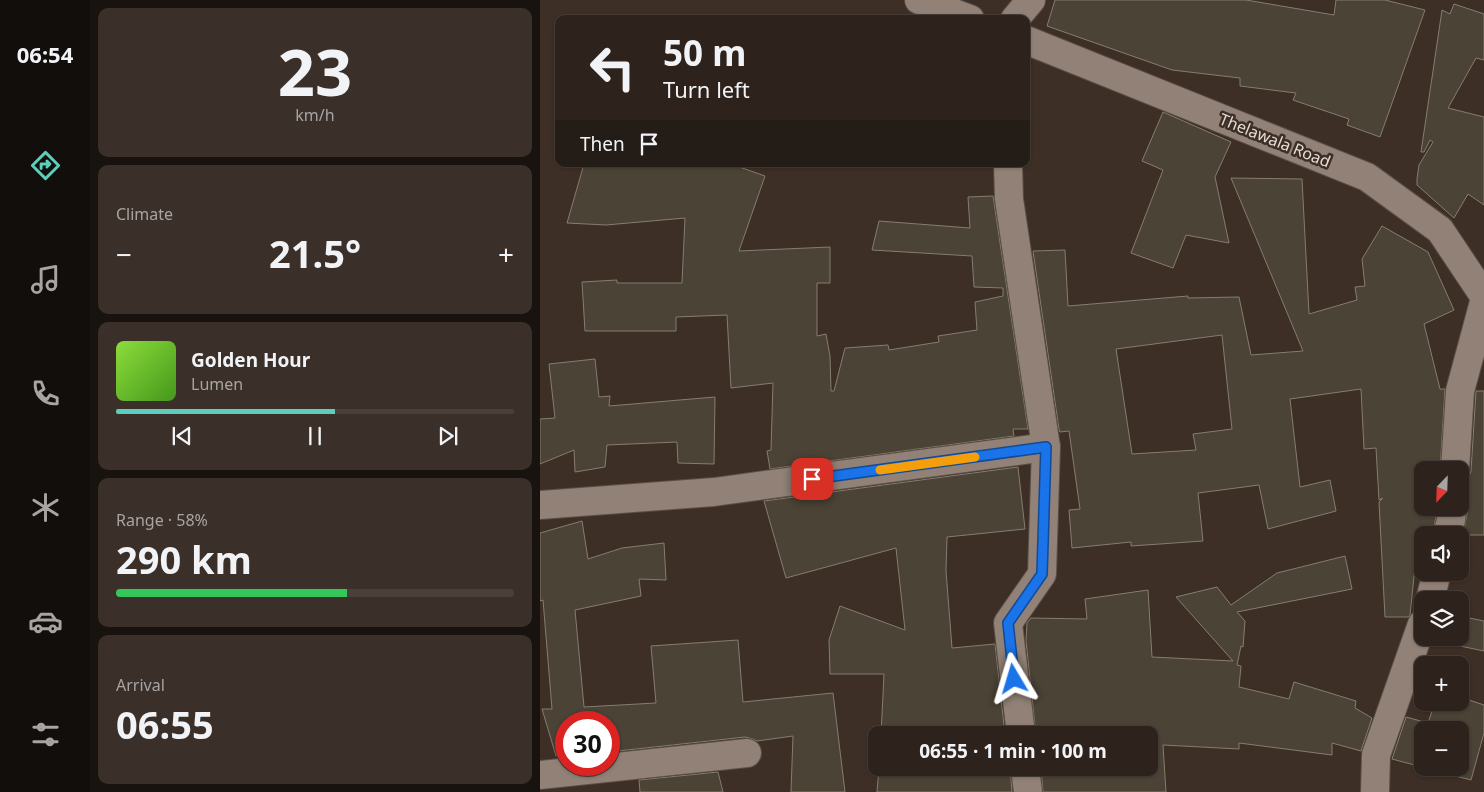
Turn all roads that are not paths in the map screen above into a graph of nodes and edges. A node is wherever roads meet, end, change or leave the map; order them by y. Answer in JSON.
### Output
{"nodes":[{"id":1,"x":919,"y":0,"type":"edge"},
{"id":2,"x":1032,"y":0,"type":"edge"},
{"id":3,"x":959,"y":15,"type":"edge"},
{"id":4,"x":1019,"y":15,"type":"edge"},
{"id":5,"x":1030,"y":42,"type":"edge"},
{"id":6,"x":1008,"y":167,"type":"edge"},
{"id":7,"x":1484,"y":296,"type":"edge"},
{"id":8,"x":1484,"y":302,"type":"edge"},
{"id":9,"x":1046,"y":447,"type":"junction"},
{"id":10,"x":1456,"y":461,"type":"edge"},
{"id":11,"x":540,"y":505,"type":"edge"},
{"id":12,"x":1414,"y":646,"type":"edge"},
{"id":13,"x":1020,"y":726,"type":"edge"},
{"id":14,"x":747,"y":753,"type":"dead end"},
{"id":15,"x":540,"y":775,"type":"edge"},
{"id":16,"x":1026,"y":776,"type":"edge"},
{"id":17,"x":1028,"y":792,"type":"edge"},
{"id":18,"x":1375,"y":792,"type":"edge"}],
"edges":[{"from":1,"to":3,"type":"street"},
{"from":2,"to":4,"type":"street"},
{"from":5,"to":7,"type":"street","name":"Thelawala Road"},
{"from":6,"to":9,"type":"street"},
{"from":8,"to":10,"type":"street"},
{"from":9,"to":11,"type":"street"},
{"from":9,"to":13,"type":"street"},
{"from":12,"to":18,"type":"street"},
{"from":14,"to":15,"type":"street"},
{"from":16,"to":17,"type":"street"}]}
